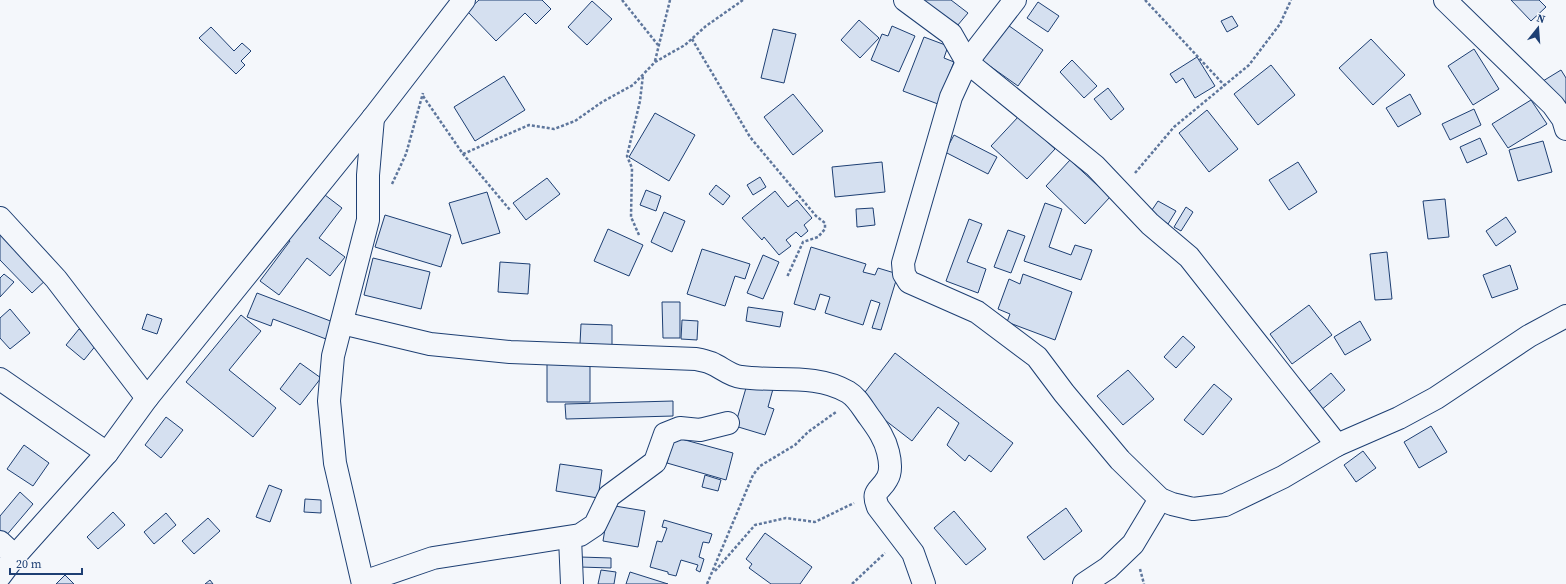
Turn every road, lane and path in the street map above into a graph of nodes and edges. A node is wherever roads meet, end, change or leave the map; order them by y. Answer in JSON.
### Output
{"nodes":[{"id":1,"x":464,"y":0,"type":"edge"},
{"id":2,"x":622,"y":0,"type":"edge"},
{"id":3,"x":670,"y":0,"type":"edge"},
{"id":4,"x":743,"y":0,"type":"edge"},
{"id":5,"x":904,"y":0,"type":"edge"},
{"id":6,"x":1014,"y":0,"type":"edge"},
{"id":7,"x":1145,"y":0,"type":"edge"},
{"id":8,"x":1291,"y":0,"type":"edge"},
{"id":9,"x":1444,"y":0,"type":"edge"},
{"id":10,"x":692,"y":39,"type":"junction"},
{"id":11,"x":659,"y":45,"type":"junction"},
{"id":12,"x":654,"y":62,"type":"junction"},
{"id":13,"x":967,"y":62,"type":"junction"},
{"id":14,"x":643,"y":74,"type":"junction"},
{"id":15,"x":1225,"y":86,"type":"junction"},
{"id":16,"x":425,"y":87,"type":"dead end"},
{"id":17,"x":423,"y":96,"type":"junction"},
{"id":18,"x":373,"y":118,"type":"junction"},
{"id":19,"x":1566,"y":130,"type":"edge"},
{"id":20,"x":463,"y":154,"type":"junction"},
{"id":21,"x":391,"y":187,"type":"dead end"},
{"id":22,"x":1118,"y":191,"type":"junction"},
{"id":23,"x":510,"y":210,"type":"dead end"},
{"id":24,"x":0,"y":218,"type":"edge"},
{"id":25,"x":638,"y":236,"type":"dead end"},
{"id":26,"x":787,"y":277,"type":"dead end"},
{"id":27,"x":1566,"y":316,"type":"edge"},
{"id":28,"x":342,"y":322,"type":"junction"},
{"id":29,"x":0,"y":379,"type":"edge"},
{"id":30,"x":147,"y":398,"type":"junction"},
{"id":31,"x":856,"y":398,"type":"junction"},
{"id":32,"x":728,"y":423,"type":"dead end"},
{"id":33,"x":1337,"y":444,"type":"junction"},
{"id":34,"x":107,"y":453,"type":"junction"},
{"id":35,"x":876,"y":493,"type":"junction"},
{"id":36,"x":1160,"y":498,"type":"junction"},
{"id":37,"x":901,"y":537,"type":"junction"},
{"id":38,"x":570,"y":538,"type":"junction"},
{"id":39,"x":7,"y":549,"type":"edge"},
{"id":40,"x":713,"y":573,"type":"junction"},
{"id":41,"x":0,"y":576,"type":"edge"},
{"id":42,"x":362,"y":584,"type":"edge"},
{"id":43,"x":368,"y":584,"type":"edge"},
{"id":44,"x":572,"y":584,"type":"edge"},
{"id":45,"x":707,"y":584,"type":"edge"},
{"id":46,"x":852,"y":584,"type":"edge"},
{"id":47,"x":924,"y":584,"type":"edge"},
{"id":48,"x":1084,"y":584,"type":"edge"}],
"edges":[{"from":1,"to":18,"type":"street"},
{"from":2,"to":11,"type":"path"},
{"from":3,"to":11,"type":"path"},
{"from":4,"to":10,"type":"path"},
{"from":5,"to":13,"type":"street"},
{"from":6,"to":13,"type":"street"},
{"from":7,"to":15,"type":"path"},
{"from":8,"to":15,"type":"path"},
{"from":9,"to":19,"type":"street"},
{"from":10,"to":12,"type":"path"},
{"from":10,"to":26,"type":"path"},
{"from":11,"to":12,"type":"path"},
{"from":12,"to":14,"type":"path"},
{"from":13,"to":22,"type":"street"},
{"from":13,"to":36,"type":"street"},
{"from":14,"to":20,"type":"path"},
{"from":14,"to":25,"type":"path"},
{"from":15,"to":22,"type":"path"},
{"from":16,"to":17,"type":"path"},
{"from":17,"to":20,"type":"path"},
{"from":17,"to":21,"type":"path"},
{"from":18,"to":28,"type":"street"},
{"from":18,"to":30,"type":"street"},
{"from":20,"to":23,"type":"path"},
{"from":22,"to":33,"type":"street"},
{"from":24,"to":30,"type":"street"},
{"from":27,"to":33,"type":"street"},
{"from":28,"to":31,"type":"street"},
{"from":28,"to":42,"type":"street"},
{"from":29,"to":34,"type":"street"},
{"from":30,"to":34,"type":"street"},
{"from":31,"to":35,"type":"street"},
{"from":31,"to":40,"type":"path"},
{"from":32,"to":38,"type":"street"},
{"from":33,"to":36,"type":"street"},
{"from":34,"to":39,"type":"street"},
{"from":35,"to":37,"type":"street"},
{"from":35,"to":40,"type":"path"},
{"from":36,"to":48,"type":"street"},
{"from":37,"to":46,"type":"path"},
{"from":37,"to":47,"type":"street"},
{"from":38,"to":43,"type":"street"},
{"from":38,"to":44,"type":"street"},
{"from":39,"to":41,"type":"street"},
{"from":40,"to":45,"type":"path"}]}
